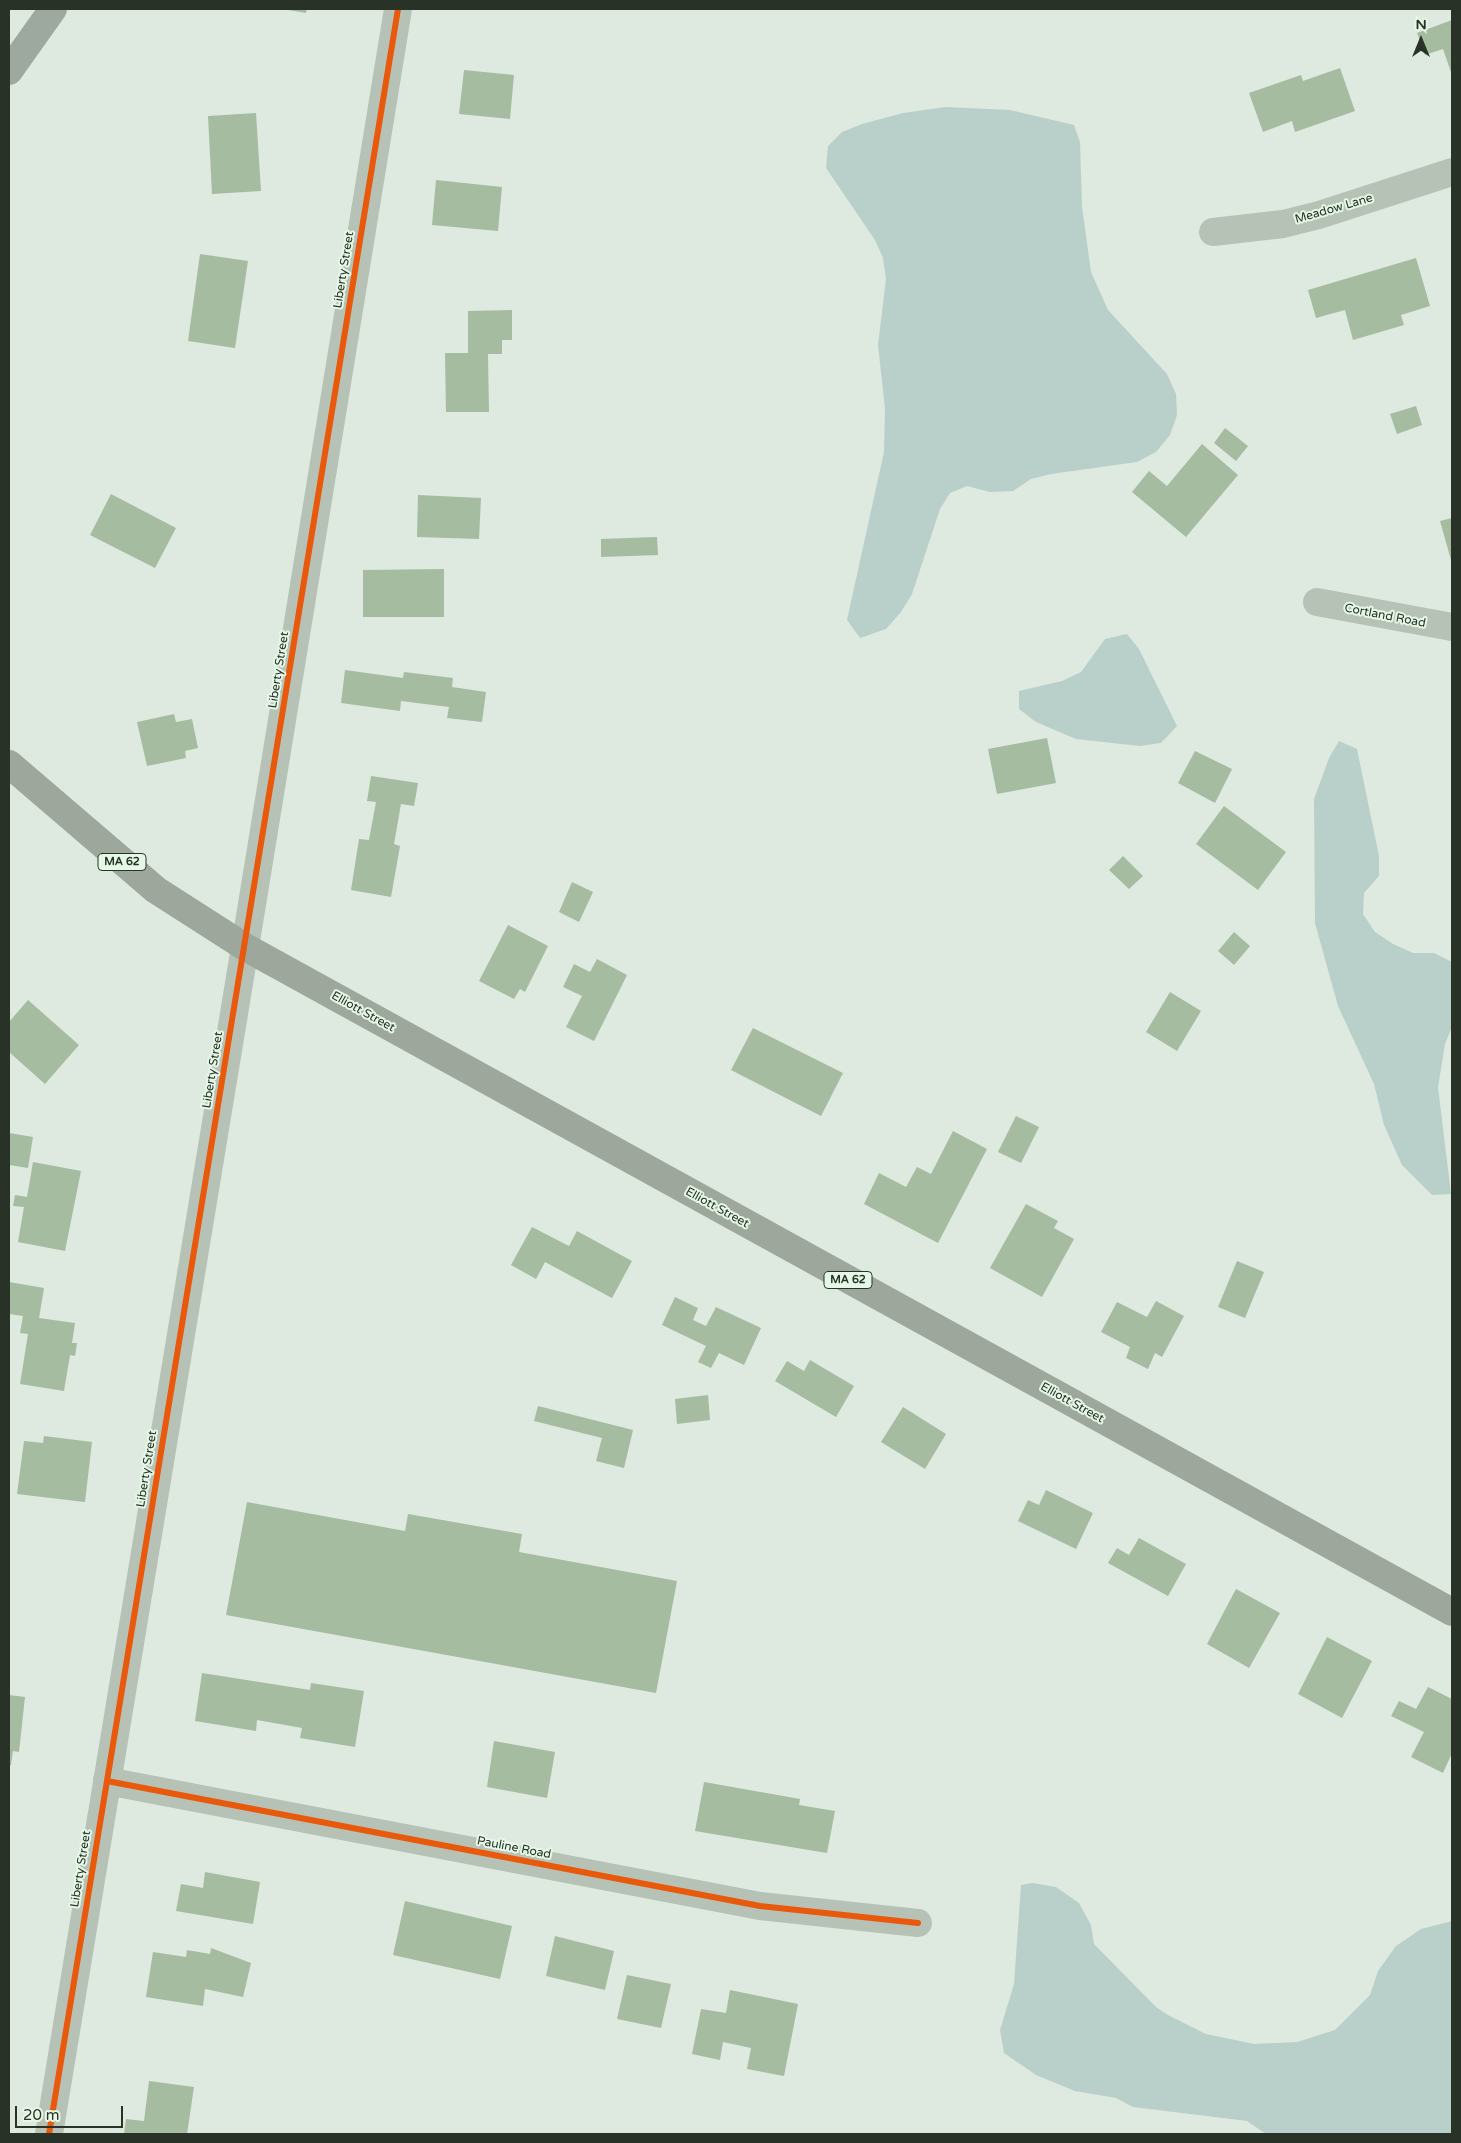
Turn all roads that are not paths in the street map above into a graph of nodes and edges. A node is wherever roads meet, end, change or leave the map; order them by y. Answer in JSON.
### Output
{"nodes":[{"id":1,"x":53,"y":9,"type":"edge"},
{"id":2,"x":398,"y":9,"type":"edge"},
{"id":3,"x":9,"y":71,"type":"edge"},
{"id":4,"x":1452,"y":172,"type":"edge"},
{"id":5,"x":1213,"y":232,"type":"dead end"},
{"id":6,"x":1317,"y":602,"type":"dead end"},
{"id":7,"x":1452,"y":627,"type":"edge"},
{"id":8,"x":9,"y":764,"type":"edge"},
{"id":9,"x":245,"y":947,"type":"junction"},
{"id":10,"x":1452,"y":1612,"type":"edge"},
{"id":11,"x":107,"y":1781,"type":"junction"},
{"id":12,"x":918,"y":1923,"type":"dead end"},
{"id":13,"x":49,"y":2134,"type":"edge"}],
"edges":[{"from":1,"to":3,"type":"highway"},
{"from":2,"to":9,"type":"street","name":"Liberty Street"},
{"from":4,"to":5,"type":"street","name":"Meadow Lane"},
{"from":6,"to":7,"type":"street","name":"Cortland Road"},
{"from":8,"to":9,"type":"main road","name":"Elliott Street","number":"MA 62"},
{"from":9,"to":10,"type":"main road","name":"Elliott Street","number":"MA 62"},
{"from":9,"to":11,"type":"street","name":"Liberty Street"},
{"from":11,"to":12,"type":"street","name":"Pauline Road"},
{"from":11,"to":13,"type":"street","name":"Liberty Street"}]}
